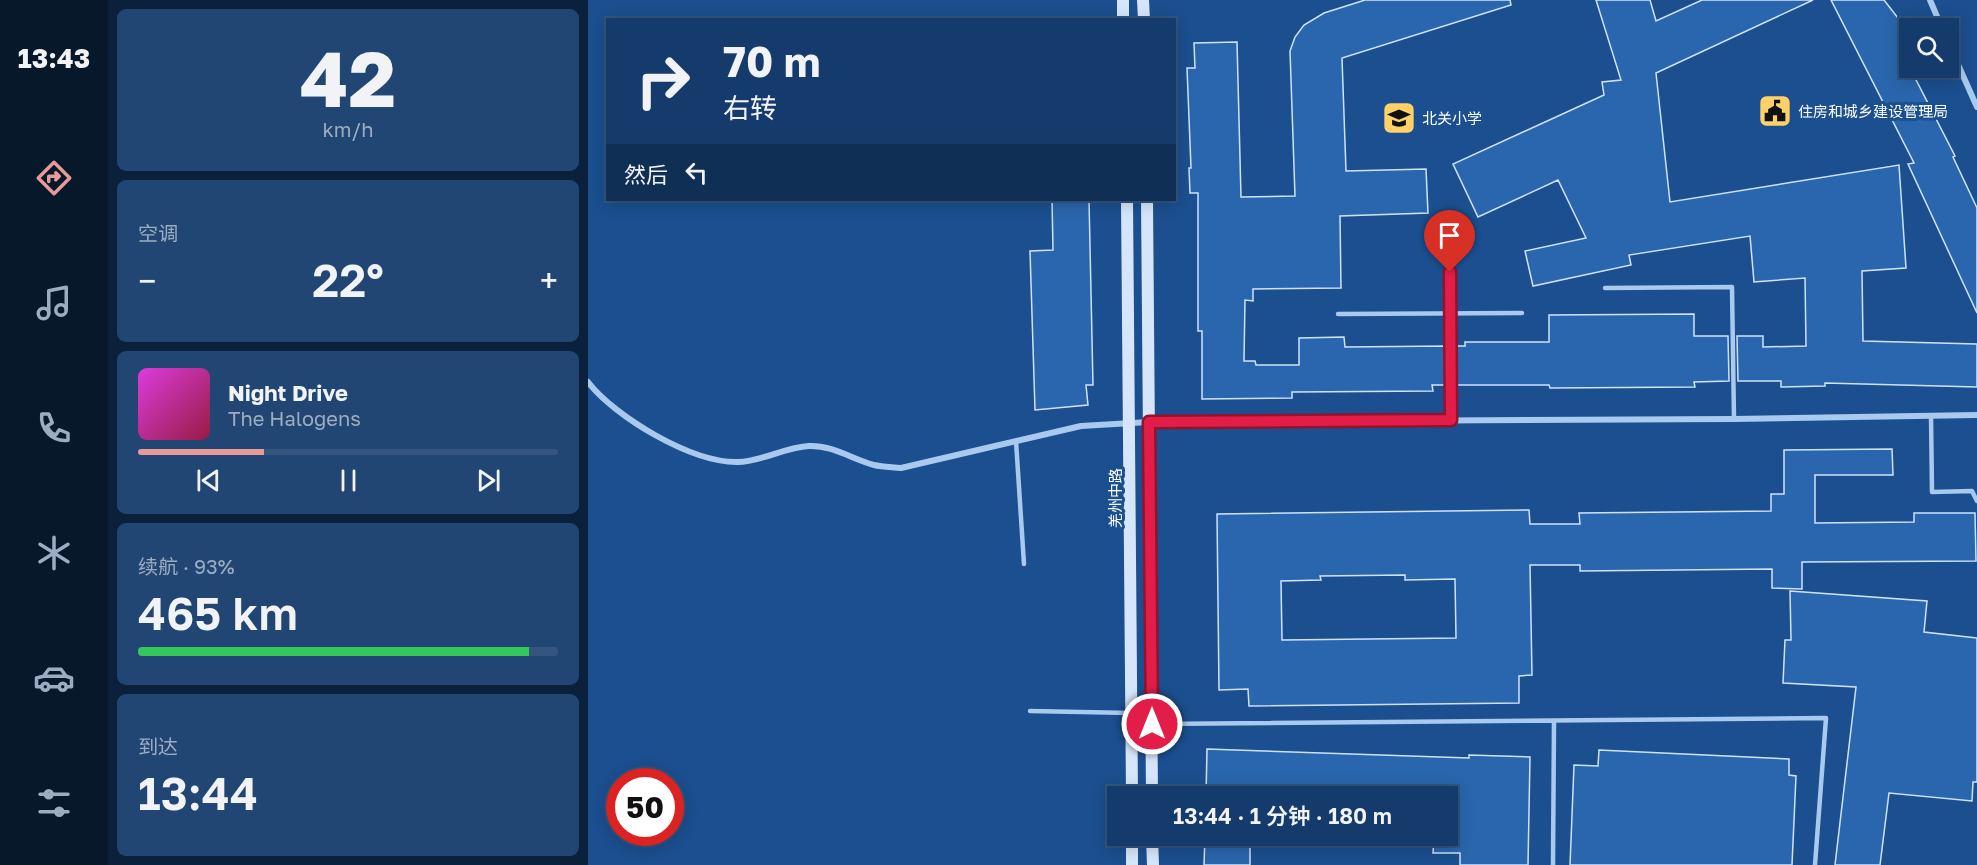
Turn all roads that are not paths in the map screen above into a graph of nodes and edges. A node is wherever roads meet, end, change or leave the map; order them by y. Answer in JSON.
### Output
{"nodes":[{"id":1,"x":1123,"y":0,"type":"edge"},
{"id":2,"x":1143,"y":0,"type":"edge"},
{"id":3,"x":1930,"y":0,"type":"edge"},
{"id":4,"x":1123,"y":18,"type":"edge"},
{"id":5,"x":1144,"y":18,"type":"edge"},
{"id":6,"x":1938,"y":18,"type":"edge"},
{"id":7,"x":1959,"y":66,"type":"edge"},
{"id":8,"x":1977,"y":106,"type":"edge"},
{"id":9,"x":1127,"y":201,"type":"edge"},
{"id":10,"x":1147,"y":201,"type":"edge"},
{"id":11,"x":1450,"y":272,"type":"dead end"},
{"id":12,"x":1605,"y":288,"type":"dead end"},
{"id":13,"x":1522,"y":312,"type":"dead end"},
{"id":14,"x":1450,"y":313,"type":"junction"},
{"id":15,"x":1338,"y":314,"type":"dead end"},
{"id":16,"x":588,"y":382,"type":"edge"},
{"id":17,"x":1977,"y":415,"type":"edge"},
{"id":18,"x":1931,"y":416,"type":"junction"},
{"id":19,"x":1734,"y":419,"type":"junction"},
{"id":20,"x":1451,"y":420,"type":"junction"},
{"id":21,"x":1149,"y":422,"type":"junction"},
{"id":22,"x":1129,"y":423,"type":"junction"},
{"id":23,"x":1016,"y":441,"type":"junction"},
{"id":24,"x":1977,"y":501,"type":"edge"},
{"id":25,"x":1024,"y":564,"type":"dead end"},
{"id":26,"x":1030,"y":711,"type":"dead end"},
{"id":27,"x":1131,"y":713,"type":"junction"},
{"id":28,"x":1554,"y":721,"type":"junction"},
{"id":29,"x":1152,"y":724,"type":"junction"},
{"id":30,"x":1132,"y":786,"type":"edge"},
{"id":31,"x":1152,"y":786,"type":"edge"},
{"id":32,"x":1132,"y":846,"type":"edge"},
{"id":33,"x":1152,"y":846,"type":"edge"},
{"id":34,"x":1132,"y":865,"type":"edge"},
{"id":35,"x":1153,"y":865,"type":"edge"},
{"id":36,"x":1553,"y":865,"type":"edge"},
{"id":37,"x":1815,"y":865,"type":"edge"}],
"edges":[{"from":1,"to":4,"type":"main road"},
{"from":2,"to":5,"type":"main road"},
{"from":3,"to":6,"type":"street"},
{"from":7,"to":8,"type":"street"},
{"from":9,"to":22,"type":"main road","name":"羌州中路"},
{"from":10,"to":21,"type":"main road"},
{"from":11,"to":14,"type":"lane"},
{"from":12,"to":19,"type":"lane"},
{"from":13,"to":14,"type":"lane"},
{"from":14,"to":15,"type":"lane"},
{"from":14,"to":20,"type":"lane"},
{"from":16,"to":23,"type":"street"},
{"from":17,"to":18,"type":"street"},
{"from":18,"to":19,"type":"street"},
{"from":18,"to":24,"type":"lane"},
{"from":19,"to":20,"type":"street"},
{"from":20,"to":21,"type":"street"},
{"from":21,"to":22,"type":"street"},
{"from":21,"to":29,"type":"main road"},
{"from":22,"to":23,"type":"street"},
{"from":22,"to":27,"type":"main road","name":"羌州中路"},
{"from":23,"to":25,"type":"lane"},
{"from":26,"to":27,"type":"lane"},
{"from":27,"to":30,"type":"main road","name":"羌州中路"},
{"from":28,"to":29,"type":"lane"},
{"from":28,"to":36,"type":"lane"},
{"from":28,"to":37,"type":"lane"},
{"from":29,"to":31,"type":"main road"},
{"from":32,"to":34,"type":"main road"},
{"from":33,"to":35,"type":"main road"}]}
